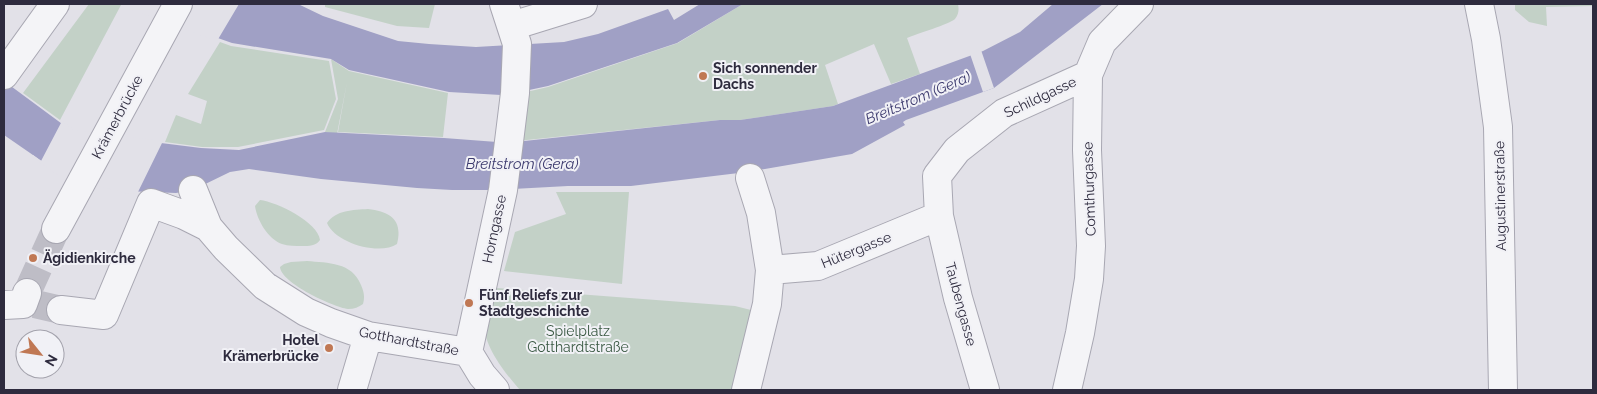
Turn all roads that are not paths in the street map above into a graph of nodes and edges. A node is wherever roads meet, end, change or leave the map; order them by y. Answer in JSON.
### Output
{"nodes":[{"id":1,"x":55,"y":4,"type":"edge"},
{"id":2,"x":178,"y":4,"type":"edge"},
{"id":3,"x":583,"y":4,"type":"edge"},
{"id":4,"x":1139,"y":4,"type":"edge"},
{"id":5,"x":1479,"y":4,"type":"edge"},
{"id":6,"x":511,"y":25,"type":"edge"},
{"id":7,"x":4,"y":75,"type":"edge"},
{"id":8,"x":1088,"y":75,"type":"junction"},
{"id":9,"x":750,"y":178,"type":"dead end"},
{"id":10,"x":193,"y":190,"type":"dead end"},
{"id":11,"x":939,"y":216,"type":"junction"},
{"id":12,"x":208,"y":227,"type":"junction"},
{"id":13,"x":56,"y":229,"type":"tunnel mouth"},
{"id":14,"x":770,"y":270,"type":"junction"},
{"id":15,"x":30,"y":303,"type":"edge"},
{"id":16,"x":368,"y":336,"type":"junction"},
{"id":17,"x":468,"y":352,"type":"junction"},
{"id":18,"x":352,"y":390,"type":"edge"},
{"id":19,"x":495,"y":390,"type":"edge"},
{"id":20,"x":746,"y":390,"type":"edge"},
{"id":21,"x":985,"y":390,"type":"edge"},
{"id":22,"x":1066,"y":390,"type":"edge"},
{"id":23,"x":1503,"y":390,"type":"edge"}],
"edges":[{"from":1,"to":7,"type":"street"},
{"from":2,"to":13,"type":"street","name":"Krämerbrücke"},
{"from":3,"to":6,"type":"street"},
{"from":4,"to":8,"type":"street","name":"Comthurgasse"},
{"from":5,"to":23,"type":"street","name":"Augustinerstraße"},
{"from":6,"to":17,"type":"street","name":"Horngasse"},
{"from":8,"to":11,"type":"street","name":"Schildgasse"},
{"from":8,"to":22,"type":"street","name":"Comthurgasse"},
{"from":9,"to":14,"type":"street"},
{"from":10,"to":12,"type":"street"},
{"from":11,"to":14,"type":"street","name":"Hütergasse"},
{"from":11,"to":21,"type":"street","name":"Taubengasse"},
{"from":12,"to":15,"type":"street","name":"Gotthardtstraße"},
{"from":12,"to":16,"type":"street","name":"Gotthardtstraße"},
{"from":14,"to":20,"type":"street"},
{"from":16,"to":17,"type":"street","name":"Gotthardtstraße"},
{"from":16,"to":18,"type":"street"},
{"from":17,"to":19,"type":"street","name":"Gotthardtstraße"}]}
